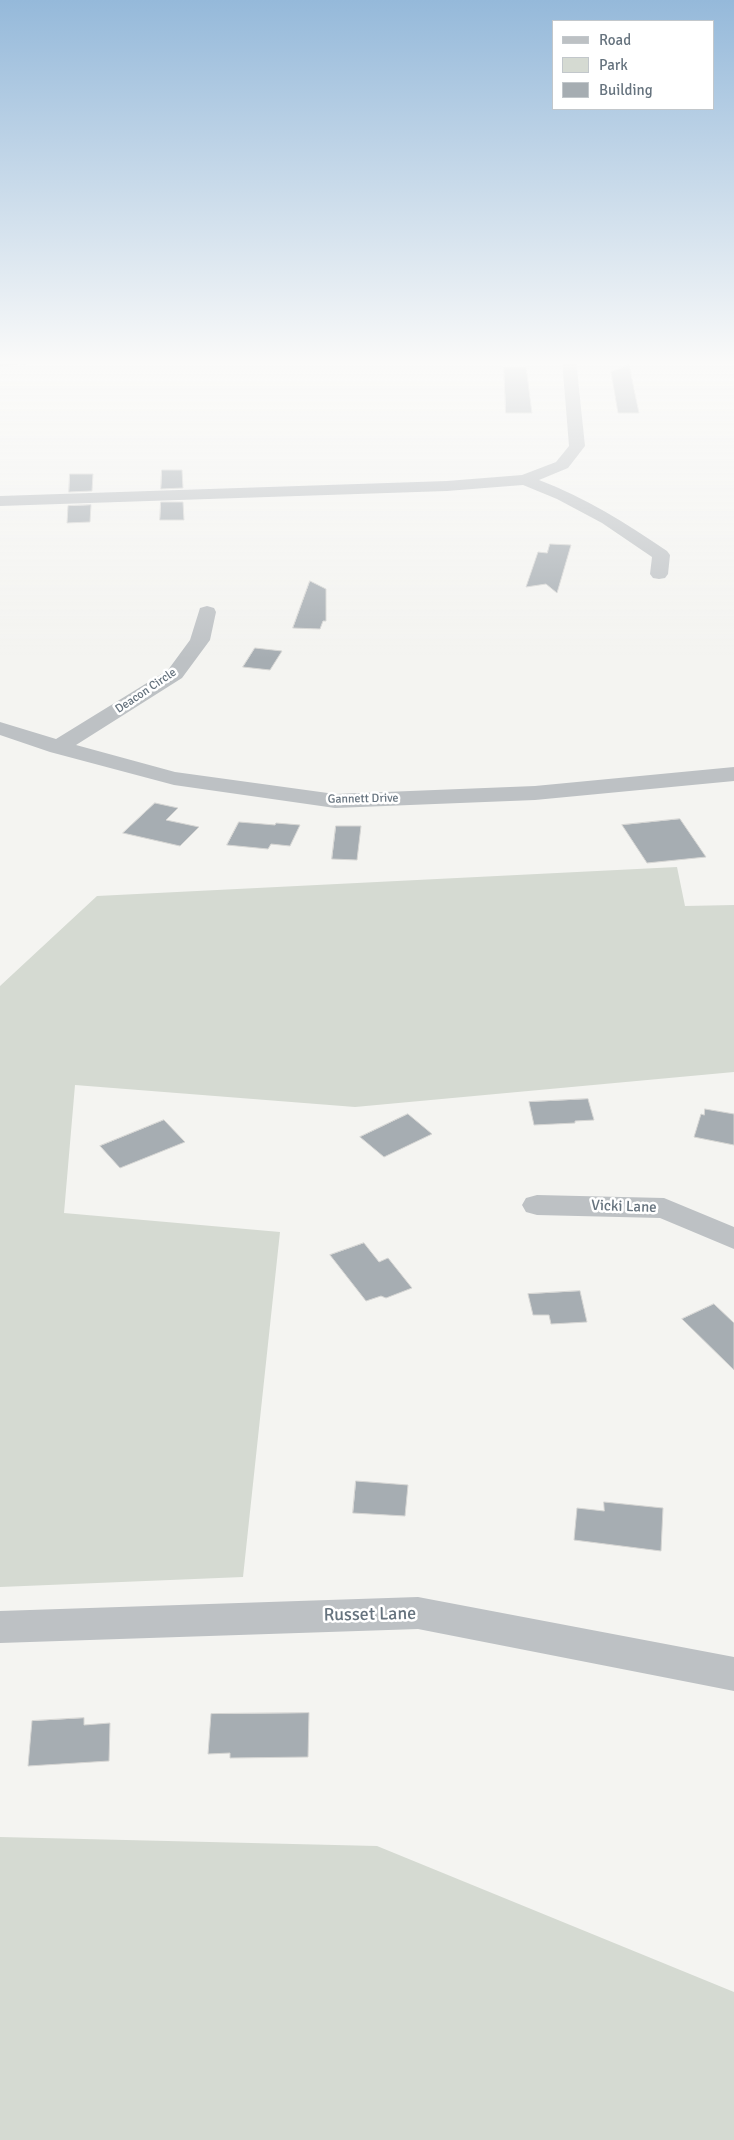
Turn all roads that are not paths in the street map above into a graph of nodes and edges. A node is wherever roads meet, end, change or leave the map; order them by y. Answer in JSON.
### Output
{"nodes":[{"id":1,"x":566,"y":460,"type":"edge"},
{"id":2,"x":525,"y":480,"type":"junction"},
{"id":3,"x":0,"y":501,"type":"edge"},
{"id":4,"x":659,"y":574,"type":"dead end"},
{"id":5,"x":207,"y":612,"type":"dead end"},
{"id":6,"x":0,"y":728,"type":"edge"},
{"id":7,"x":58,"y":748,"type":"junction"},
{"id":8,"x":734,"y":774,"type":"edge"},
{"id":9,"x":537,"y":1205,"type":"dead end"},
{"id":10,"x":734,"y":1239,"type":"edge"},
{"id":11,"x":0,"y":1627,"type":"edge"},
{"id":12,"x":734,"y":1674,"type":"edge"}],
"edges":[{"from":1,"to":2,"type":"street"},
{"from":2,"to":3,"type":"street"},
{"from":2,"to":4,"type":"street"},
{"from":5,"to":7,"type":"street","name":"Deacon Circle"},
{"from":6,"to":7,"type":"street","name":"Gannett Drive"},
{"from":7,"to":8,"type":"street","name":"Gannett Drive"},
{"from":9,"to":10,"type":"street","name":"Vicki Lane"},
{"from":11,"to":12,"type":"street","name":"Russet Lane"}]}
